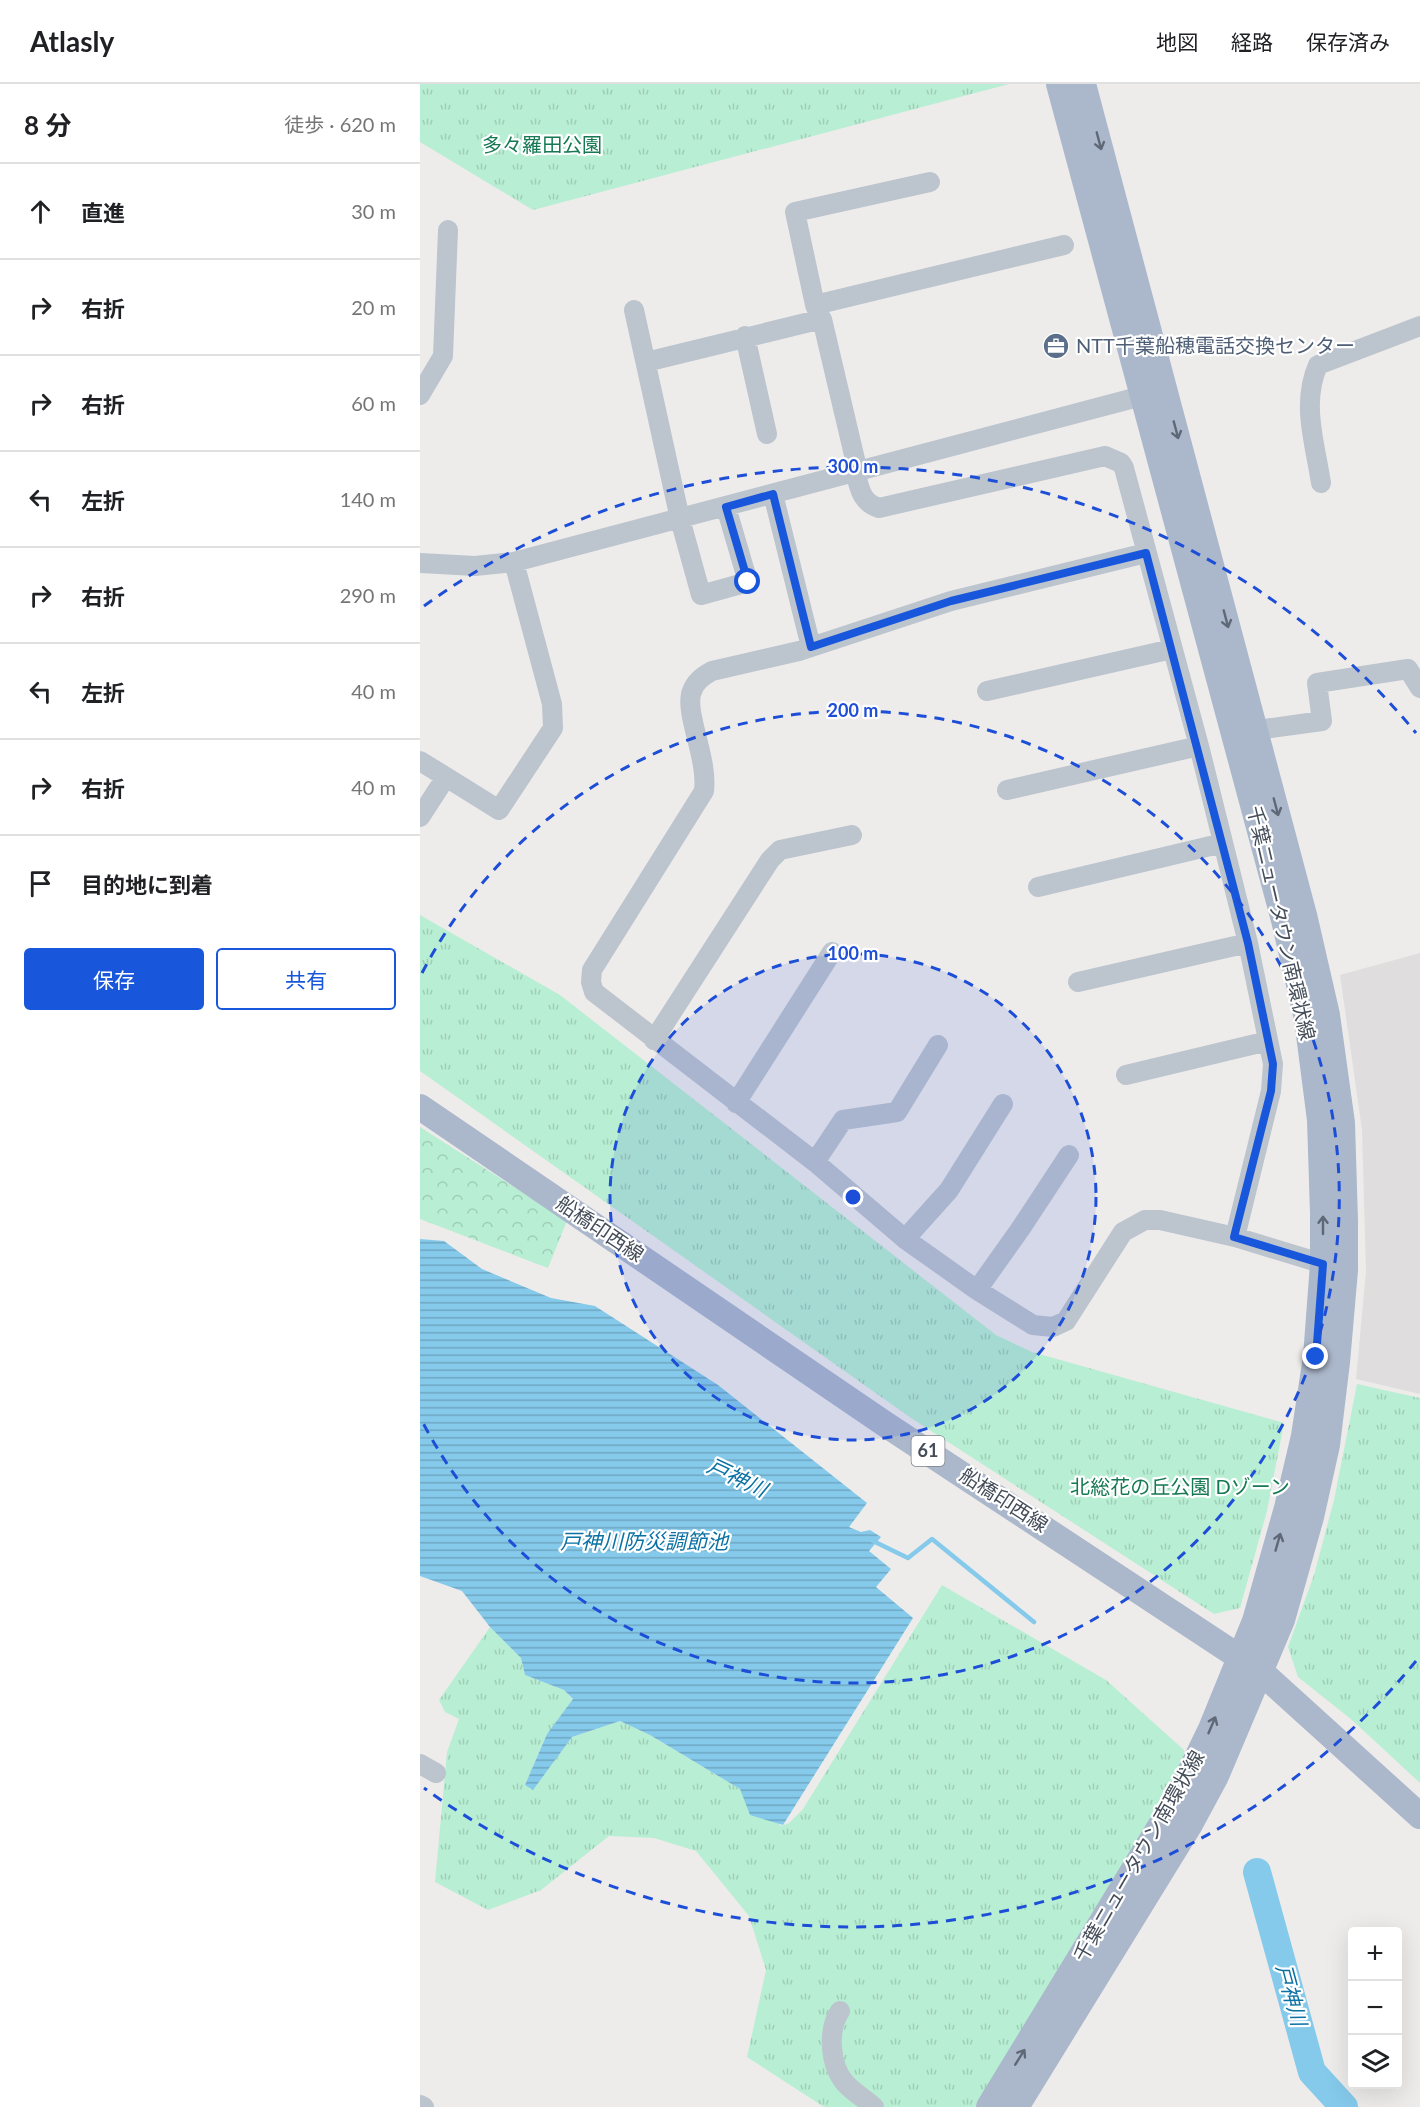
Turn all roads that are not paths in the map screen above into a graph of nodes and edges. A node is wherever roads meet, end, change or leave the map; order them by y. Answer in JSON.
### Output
{"nodes":[{"id":1,"x":1059,"y":84,"type":"edge"},
{"id":2,"x":1083,"y":84,"type":"edge"},
{"id":3,"x":930,"y":182,"type":"dead end"},
{"id":4,"x":448,"y":230,"type":"dead end"},
{"id":5,"x":1064,"y":245,"type":"dead end"},
{"id":6,"x":634,"y":310,"type":"dead end"},
{"id":7,"x":818,"y":312,"type":"junction"},
{"id":8,"x":1420,"y":326,"type":"edge"},
{"id":9,"x":745,"y":336,"type":"junction"},
{"id":10,"x":646,"y":362,"type":"junction"},
{"id":11,"x":1154,"y":393,"type":"junction"},
{"id":12,"x":420,"y":395,"type":"edge"},
{"id":13,"x":767,"y":434,"type":"dead end"},
{"id":14,"x":856,"y":472,"type":"junction"},
{"id":15,"x":1322,"y":483,"type":"dead end"},
{"id":16,"x":773,"y":494,"type":"junction"},
{"id":17,"x":726,"y":507,"type":"junction"},
{"id":18,"x":680,"y":519,"type":"junction"},
{"id":19,"x":1146,"y":553,"type":"junction"},
{"id":20,"x":514,"y":562,"type":"junction"},
{"id":21,"x":420,"y":563,"type":"edge"},
{"id":22,"x":811,"y":647,"type":"junction"},
{"id":23,"x":1172,"y":649,"type":"junction"},
{"id":24,"x":1420,"y":688,"type":"edge"},
{"id":25,"x":987,"y":691,"type":"dead end"},
{"id":26,"x":1245,"y":732,"type":"junction"},
{"id":27,"x":1199,"y":746,"type":"junction"},
{"id":28,"x":420,"y":760,"type":"edge"},
{"id":29,"x":446,"y":777,"type":"junction"},
{"id":30,"x":1006,"y":789,"type":"dead end"},
{"id":31,"x":420,"y":817,"type":"edge"},
{"id":32,"x":852,"y":835,"type":"dead end"},
{"id":33,"x":1223,"y":843,"type":"junction"},
{"id":34,"x":1038,"y":887,"type":"dead end"},
{"id":35,"x":1248,"y":943,"type":"junction"},
{"id":36,"x":832,"y":952,"type":"dead end"},
{"id":37,"x":1078,"y":982,"type":"dead end"},
{"id":38,"x":654,"y":1040,"type":"junction"},
{"id":39,"x":1268,"y":1041,"type":"junction"},
{"id":40,"x":938,"y":1045,"type":"dead end"},
{"id":41,"x":1126,"y":1076,"type":"dead end"},
{"id":42,"x":736,"y":1103,"type":"junction"},
{"id":43,"x":1003,"y":1104,"type":"dead end"},
{"id":44,"x":420,"y":1107,"type":"edge"},
{"id":45,"x":1069,"y":1155,"type":"dead end"},
{"id":46,"x":815,"y":1162,"type":"junction"},
{"id":47,"x":1234,"y":1237,"type":"junction"},
{"id":48,"x":905,"y":1239,"type":"junction"},
{"id":49,"x":1334,"y":1267,"type":"junction"},
{"id":50,"x":977,"y":1290,"type":"junction"},
{"id":51,"x":1239,"y":1657,"type":"junction"},
{"id":52,"x":1261,"y":1672,"type":"junction"},
{"id":53,"x":1420,"y":1816,"type":"edge"},
{"id":54,"x":840,"y":2011,"type":"dead end"},
{"id":55,"x":874,"y":2107,"type":"edge"},
{"id":56,"x":989,"y":2107,"type":"edge"},
{"id":57,"x":1016,"y":2107,"type":"edge"}],
"edges":[{"from":1,"to":11,"type":"main road","name":"千葉ニュータウン南環状線"},
{"from":2,"to":11,"type":"main road","name":"千葉ニュータウン南環状線","one_way":true},
{"from":3,"to":7,"type":"street"},
{"from":4,"to":12,"type":"street"},
{"from":5,"to":7,"type":"street"},
{"from":6,"to":10,"type":"street"},
{"from":7,"to":9,"type":"street"},
{"from":7,"to":14,"type":"street"},
{"from":8,"to":15,"type":"street"},
{"from":9,"to":10,"type":"street"},
{"from":9,"to":13,"type":"street"},
{"from":10,"to":18,"type":"street"},
{"from":11,"to":14,"type":"street"},
{"from":11,"to":26,"type":"main road","name":"千葉ニュータウン南環状線"},
{"from":14,"to":16,"type":"street"},
{"from":14,"to":19,"type":"street"},
{"from":16,"to":17,"type":"street"},
{"from":16,"to":22,"type":"street"},
{"from":17,"to":18,"type":"street"},
{"from":17,"to":18,"type":"street"},
{"from":18,"to":20,"type":"street"},
{"from":19,"to":22,"type":"street"},
{"from":19,"to":23,"type":"street"},
{"from":20,"to":21,"type":"street"},
{"from":20,"to":29,"type":"street"},
{"from":22,"to":38,"type":"street"},
{"from":23,"to":25,"type":"street"},
{"from":23,"to":27,"type":"street"},
{"from":24,"to":26,"type":"street"},
{"from":26,"to":49,"type":"main road","name":"千葉ニュータウン南環状線"},
{"from":27,"to":30,"type":"street"},
{"from":27,"to":33,"type":"street"},
{"from":28,"to":29,"type":"street"},
{"from":29,"to":31,"type":"street"},
{"from":32,"to":38,"type":"street"},
{"from":33,"to":34,"type":"street"},
{"from":33,"to":35,"type":"street"},
{"from":35,"to":37,"type":"street"},
{"from":35,"to":39,"type":"street"},
{"from":36,"to":42,"type":"street"},
{"from":38,"to":42,"type":"street"},
{"from":39,"to":41,"type":"street"},
{"from":39,"to":47,"type":"street"},
{"from":40,"to":46,"type":"street"},
{"from":42,"to":46,"type":"street"},
{"from":43,"to":48,"type":"street"},
{"from":44,"to":51,"type":"main road","name":"船橋印西線","number":"61"},
{"from":45,"to":50,"type":"street"},
{"from":46,"to":48,"type":"street"},
{"from":47,"to":49,"type":"street"},
{"from":47,"to":50,"type":"street"},
{"from":48,"to":50,"type":"street"},
{"from":51,"to":49,"type":"main road","name":"千葉ニュータウン南環状線","one_way":true},
{"from":49,"to":52,"type":"main road","name":"千葉ニュータウン南環状線"},
{"from":51,"to":52,"type":"main road","name":"船橋印西線","number":"61"},
{"from":56,"to":51,"type":"main road","name":"千葉ニュータウン南環状線","one_way":true},
{"from":52,"to":53,"type":"main road","name":"船橋印西線","number":"61"},
{"from":52,"to":57,"type":"main road","name":"千葉ニュータウン南環状線"},
{"from":54,"to":55,"type":"street"}]}
